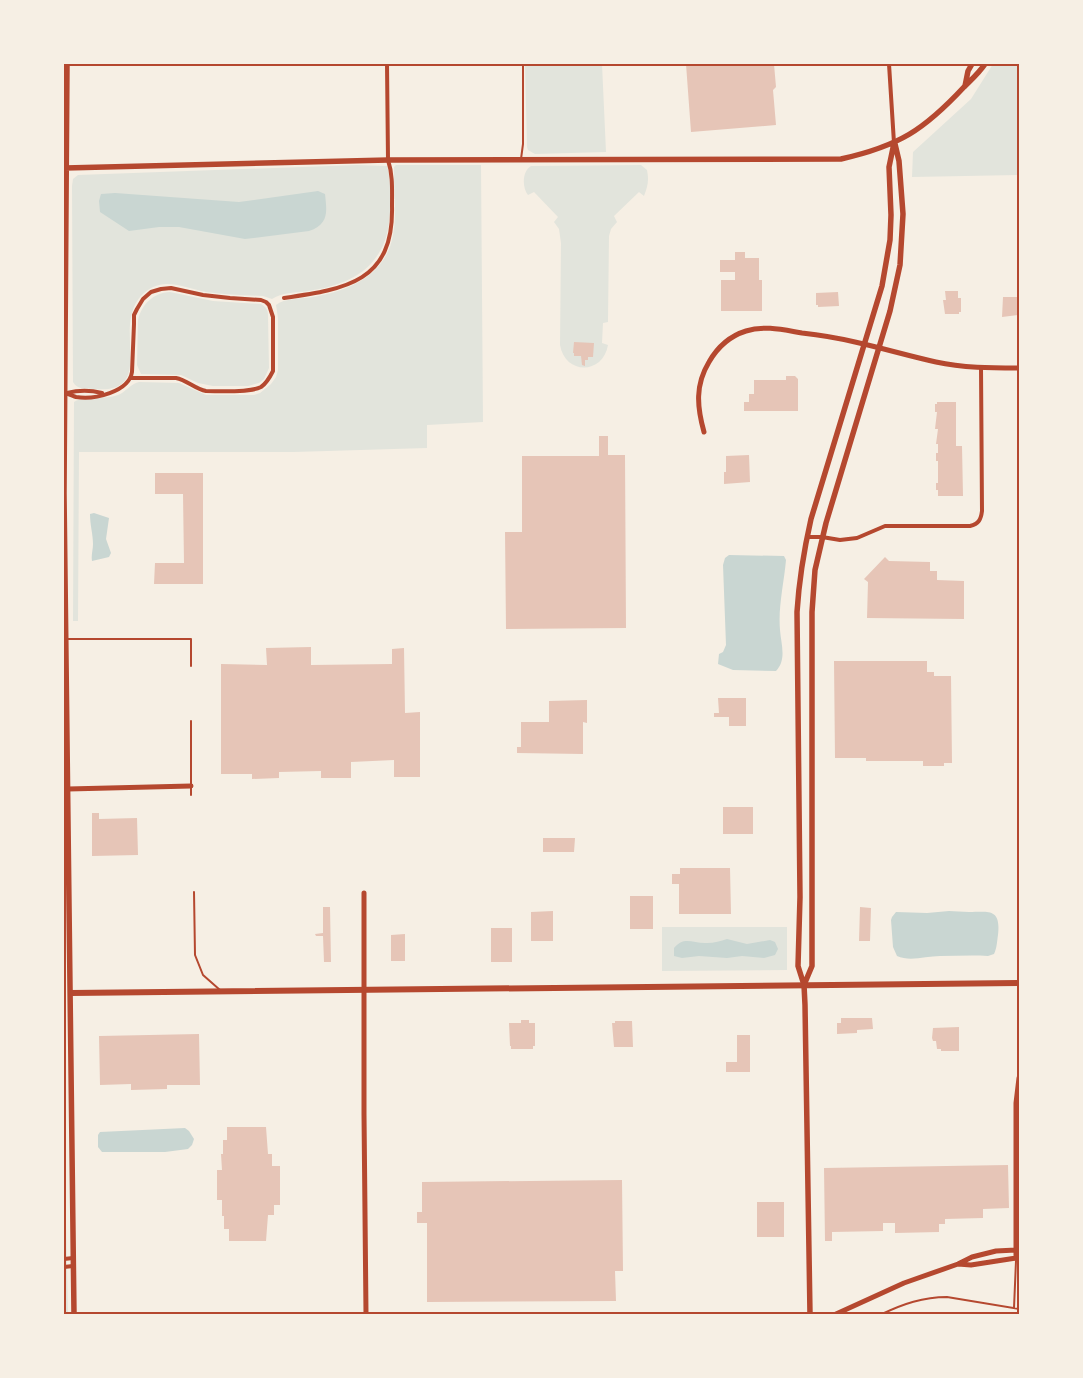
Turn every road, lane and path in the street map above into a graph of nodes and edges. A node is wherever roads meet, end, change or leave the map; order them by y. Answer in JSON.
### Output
{"nodes":[{"id":1,"x":67,"y":64,"type":"edge"},
{"id":2,"x":387,"y":64,"type":"edge"},
{"id":3,"x":523,"y":64,"type":"edge"},
{"id":4,"x":889,"y":64,"type":"edge"},
{"id":5,"x":972,"y":64,"type":"edge"},
{"id":6,"x":985,"y":64,"type":"edge"},
{"id":7,"x":965,"y":86,"type":"junction"},
{"id":8,"x":894,"y":143,"type":"junction"},
{"id":9,"x":521,"y":159,"type":"junction"},
{"id":10,"x":388,"y":160,"type":"junction"},
{"id":11,"x":66,"y":168,"type":"junction"},
{"id":12,"x":284,"y":298,"type":"dead end"},
{"id":13,"x":864,"y":344,"type":"junction"},
{"id":14,"x":879,"y":348,"type":"junction"},
{"id":15,"x":981,"y":368,"type":"junction"},
{"id":16,"x":1019,"y":368,"type":"edge"},
{"id":17,"x":132,"y":378,"type":"junction"},
{"id":18,"x":65,"y":393,"type":"junction"},
{"id":19,"x":704,"y":432,"type":"dead end"},
{"id":20,"x":64,"y":492,"type":"edge"},
{"id":21,"x":807,"y":537,"type":"junction"},
{"id":22,"x":822,"y":537,"type":"junction"},
{"id":23,"x":66,"y":639,"type":"junction"},
{"id":24,"x":191,"y":666,"type":"dead end"},
{"id":25,"x":191,"y":721,"type":"dead end"},
{"id":26,"x":191,"y":786,"type":"junction"},
{"id":27,"x":68,"y":789,"type":"junction"},
{"id":28,"x":191,"y":796,"type":"dead end"},
{"id":29,"x":194,"y":892,"type":"dead end"},
{"id":30,"x":364,"y":892,"type":"dead end"},
{"id":31,"x":1019,"y":983,"type":"edge"},
{"id":32,"x":804,"y":985,"type":"junction"},
{"id":33,"x":364,"y":990,"type":"junction"},
{"id":34,"x":222,"y":991,"type":"junction"},
{"id":35,"x":67,"y":993,"type":"edge"},
{"id":36,"x":1019,"y":1078,"type":"edge"},
{"id":37,"x":1018,"y":1188,"type":"edge"},
{"id":38,"x":1018,"y":1249,"type":"edge"},
{"id":39,"x":73,"y":1258,"type":"junction"},
{"id":40,"x":1018,"y":1258,"type":"edge"},
{"id":41,"x":64,"y":1259,"type":"edge"},
{"id":42,"x":958,"y":1264,"type":"junction"},
{"id":43,"x":73,"y":1266,"type":"junction"},
{"id":44,"x":64,"y":1267,"type":"edge"},
{"id":45,"x":1014,"y":1309,"type":"junction"},
{"id":46,"x":1019,"y":1309,"type":"edge"},
{"id":47,"x":74,"y":1314,"type":"edge"},
{"id":48,"x":366,"y":1314,"type":"edge"},
{"id":49,"x":810,"y":1314,"type":"edge"},
{"id":50,"x":836,"y":1314,"type":"edge"},
{"id":51,"x":882,"y":1314,"type":"edge"}],
"edges":[{"from":1,"to":11,"type":"main road"},
{"from":2,"to":10,"type":"street"},
{"from":3,"to":9,"type":"lane"},
{"from":4,"to":8,"type":"street"},
{"from":5,"to":7,"type":"main road"},
{"from":6,"to":7,"type":"main road"},
{"from":7,"to":8,"type":"main road"},
{"from":8,"to":9,"type":"main road"},
{"from":8,"to":13,"type":"main road"},
{"from":8,"to":14,"type":"main road"},
{"from":9,"to":10,"type":"main road"},
{"from":10,"to":11,"type":"main road"},
{"from":10,"to":12,"type":"street"},
{"from":11,"to":18,"type":"main road"},
{"from":13,"to":14,"type":"street"},
{"from":13,"to":19,"type":"street"},
{"from":13,"to":21,"type":"main road"},
{"from":14,"to":15,"type":"street"},
{"from":14,"to":22,"type":"main road"},
{"from":15,"to":16,"type":"street"},
{"from":15,"to":22,"type":"street"},
{"from":17,"to":17,"type":"street"},
{"from":17,"to":18,"type":"street"},
{"from":18,"to":20,"type":"main road"},
{"from":20,"to":23,"type":"main road"},
{"from":21,"to":22,"type":"street"},
{"from":21,"to":32,"type":"main road"},
{"from":22,"to":32,"type":"main road"},
{"from":23,"to":24,"type":"lane"},
{"from":23,"to":27,"type":"main road"},
{"from":25,"to":26,"type":"lane"},
{"from":26,"to":27,"type":"street"},
{"from":26,"to":28,"type":"lane"},
{"from":27,"to":35,"type":"main road"},
{"from":29,"to":34,"type":"lane"},
{"from":30,"to":33,"type":"street"},
{"from":31,"to":32,"type":"main road"},
{"from":32,"to":33,"type":"main road"},
{"from":32,"to":49,"type":"main road"},
{"from":33,"to":34,"type":"main road"},
{"from":33,"to":48,"type":"street"},
{"from":34,"to":35,"type":"main road"},
{"from":35,"to":39,"type":"main road"},
{"from":36,"to":37,"type":"street"},
{"from":37,"to":38,"type":"street"},
{"from":38,"to":40,"type":"street"},
{"from":38,"to":42,"type":"street"},
{"from":39,"to":41,"type":"street"},
{"from":39,"to":43,"type":"main road"},
{"from":40,"to":42,"type":"street"},
{"from":40,"to":45,"type":"lane"},
{"from":42,"to":50,"type":"street"},
{"from":43,"to":44,"type":"street"},
{"from":43,"to":47,"type":"main road"},
{"from":45,"to":46,"type":"lane"},
{"from":45,"to":51,"type":"lane"}]}
